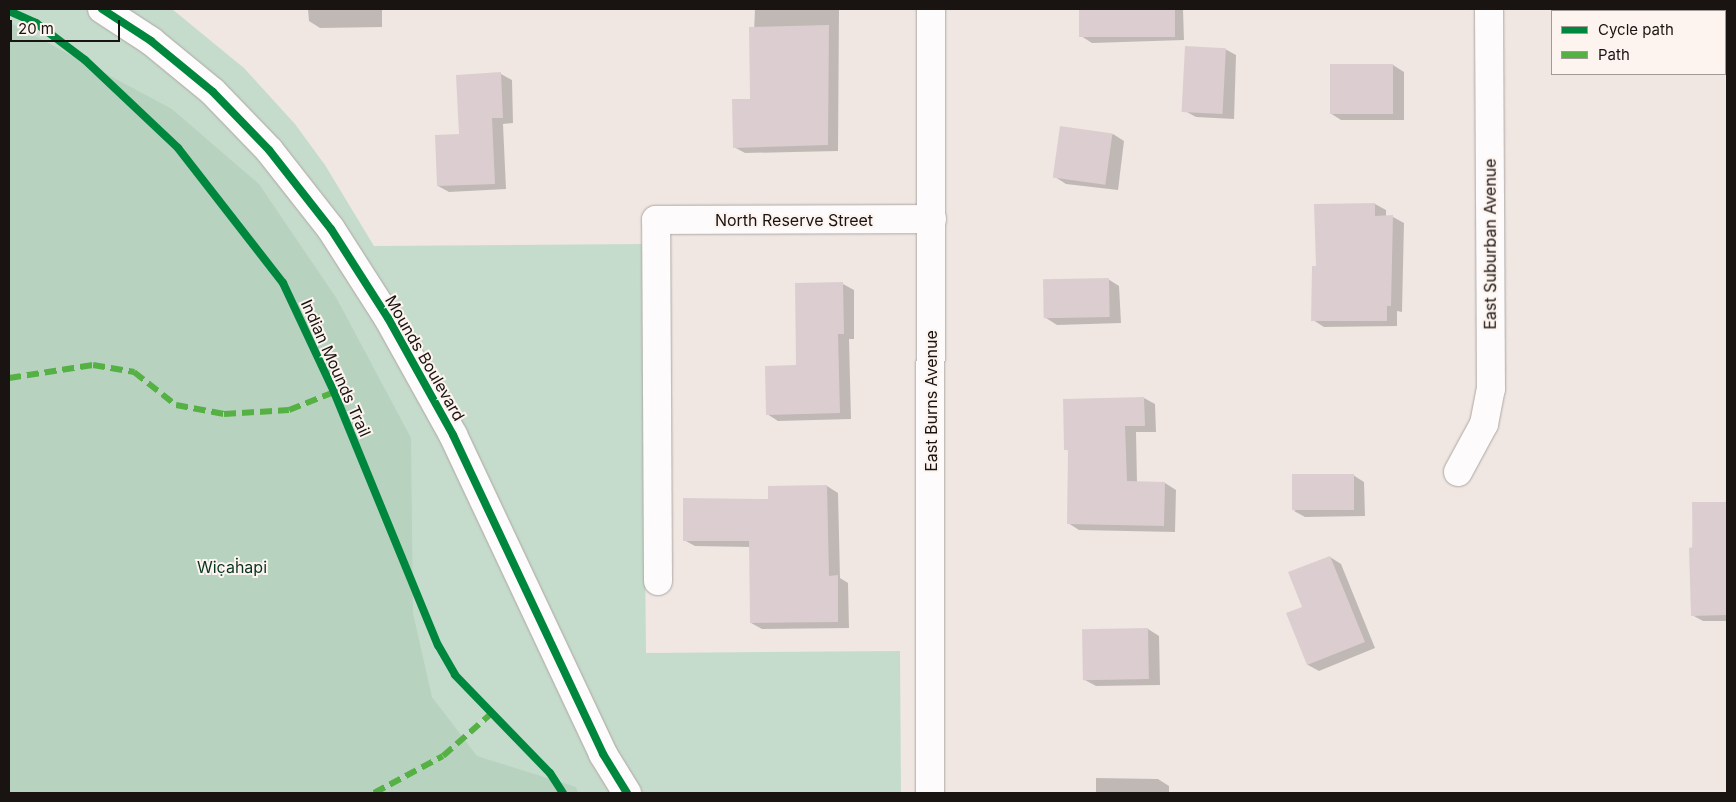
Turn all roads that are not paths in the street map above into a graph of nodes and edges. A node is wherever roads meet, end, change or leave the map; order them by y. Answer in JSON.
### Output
{"nodes":[{"id":1,"x":102,"y":9,"type":"edge"},
{"id":2,"x":930,"y":9,"type":"edge"},
{"id":3,"x":1489,"y":9,"type":"edge"},
{"id":4,"x":932,"y":219,"type":"junction"},
{"id":5,"x":1458,"y":472,"type":"dead end"},
{"id":6,"x":658,"y":581,"type":"dead end"},
{"id":7,"x":626,"y":793,"type":"edge"},
{"id":8,"x":930,"y":793,"type":"edge"}],
"edges":[{"from":1,"to":7,"type":"street","name":"Mounds Boulevard"},
{"from":2,"to":4,"type":"street","name":"East Burns Avenue"},
{"from":3,"to":5,"type":"street","name":"East Suburban Avenue"},
{"from":4,"to":6,"type":"street","name":"North Reserve Street"},
{"from":4,"to":8,"type":"street","name":"East Burns Avenue"}]}
